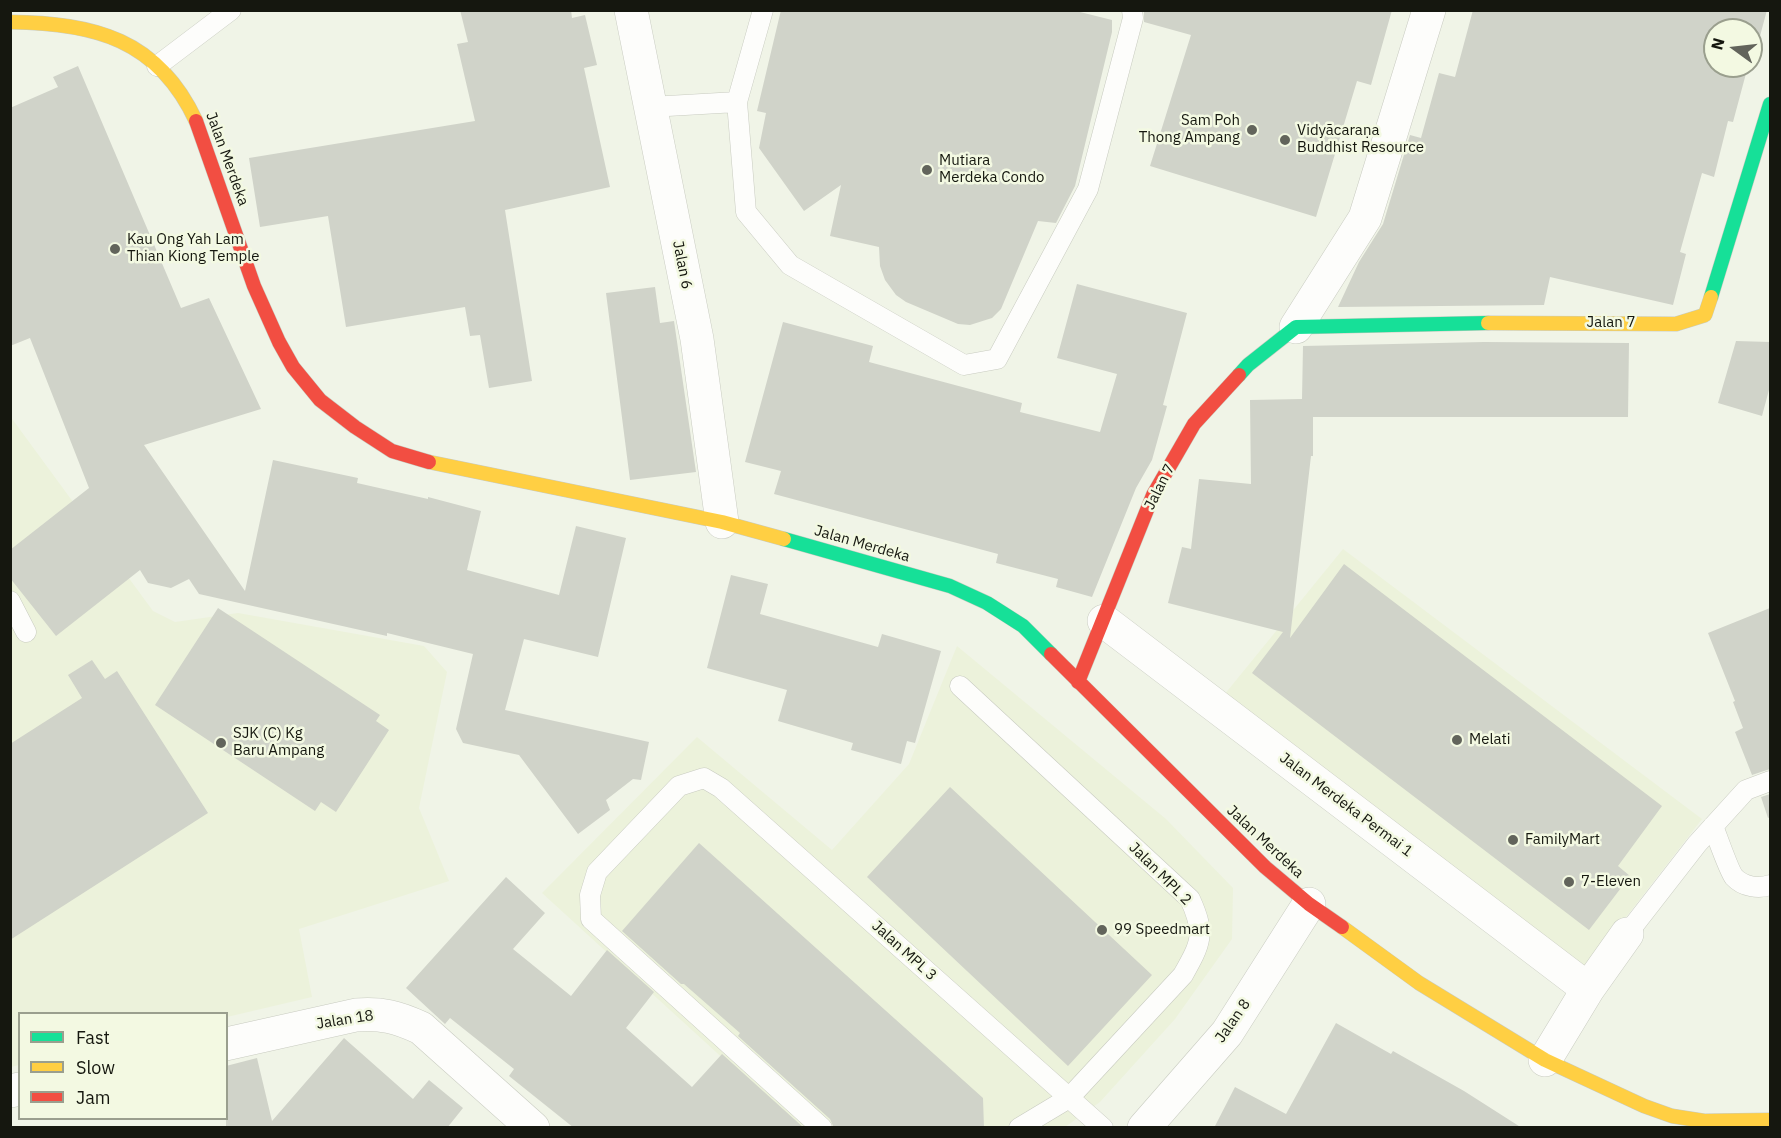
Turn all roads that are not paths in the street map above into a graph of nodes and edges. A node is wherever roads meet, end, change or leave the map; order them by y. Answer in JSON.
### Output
{"nodes":[{"id":1,"x":231,"y":10,"type":"edge"},
{"id":2,"x":631,"y":10,"type":"edge"},
{"id":3,"x":763,"y":10,"type":"edge"},
{"id":4,"x":1132,"y":10,"type":"edge"},
{"id":5,"x":1429,"y":10,"type":"edge"},
{"id":6,"x":34,"y":16,"type":"edge"},
{"id":7,"x":10,"y":22,"type":"edge"},
{"id":8,"x":157,"y":66,"type":"junction"},
{"id":9,"x":737,"y":102,"type":"junction"},
{"id":10,"x":1770,"y":104,"type":"edge"},
{"id":11,"x":650,"y":107,"type":"junction"},
{"id":12,"x":1296,"y":327,"type":"junction"},
{"id":13,"x":722,"y":522,"type":"junction"},
{"id":14,"x":10,"y":601,"type":"edge"},
{"id":15,"x":1104,"y":621,"type":"junction"},
{"id":16,"x":26,"y":632,"type":"dead end"},
{"id":17,"x":1078,"y":682,"type":"junction"},
{"id":18,"x":960,"y":686,"type":"dead end"},
{"id":19,"x":1770,"y":781,"type":"edge"},
{"id":20,"x":1713,"y":826,"type":"junction"},
{"id":21,"x":1770,"y":885,"type":"edge"},
{"id":22,"x":1309,"y":904,"type":"junction"},
{"id":23,"x":1627,"y":934,"type":"joint"},
{"id":24,"x":1587,"y":990,"type":"junction"},
{"id":25,"x":228,"y":1044,"type":"edge"},
{"id":26,"x":1545,"y":1060,"type":"junction"},
{"id":27,"x":1069,"y":1098,"type":"junction"},
{"id":28,"x":1646,"y":1117,"type":"edge"},
{"id":29,"x":1770,"y":1120,"type":"edge"},
{"id":30,"x":533,"y":1128,"type":"edge"},
{"id":31,"x":822,"y":1128,"type":"edge"},
{"id":32,"x":1019,"y":1128,"type":"edge"},
{"id":33,"x":1103,"y":1128,"type":"edge"},
{"id":34,"x":1144,"y":1128,"type":"edge"}],
"edges":[{"from":1,"to":8,"type":"lane"},
{"from":2,"to":11,"type":"street","name":"Jalan 6"},
{"from":3,"to":9,"type":"lane"},
{"from":4,"to":9,"type":"lane"},
{"from":5,"to":12,"type":"street","name":"Jalan 7"},
{"from":6,"to":7,"type":"street","name":"Jalan Merdeka"},
{"from":6,"to":8,"type":"street","name":"Jalan Merdeka"},
{"from":8,"to":13,"type":"street","name":"Jalan Merdeka"},
{"from":9,"to":11,"type":"lane"},
{"from":10,"to":12,"type":"street","name":"Jalan 7"},
{"from":11,"to":13,"type":"street","name":"Jalan 6"},
{"from":12,"to":15,"type":"street","name":"Jalan 7"},
{"from":13,"to":17,"type":"street","name":"Jalan Merdeka"},
{"from":14,"to":16,"type":"lane"},
{"from":15,"to":17,"type":"street","name":"Jalan 7"},
{"from":15,"to":24,"type":"street","name":"Jalan Merdeka Permai 1"},
{"from":17,"to":22,"type":"street","name":"Jalan Merdeka"},
{"from":18,"to":27,"type":"lane","name":"Jalan MPL 2"},
{"from":19,"to":20,"type":"lane"},
{"from":20,"to":21,"type":"lane"},
{"from":20,"to":23,"type":"lane"},
{"from":22,"to":26,"type":"street","name":"Jalan Merdeka"},
{"from":22,"to":34,"type":"street","name":"Jalan 8"},
{"from":23,"to":24,"type":"street"},
{"from":24,"to":26,"type":"street"},
{"from":25,"to":30,"type":"street","name":"Jalan 18"},
{"from":26,"to":28,"type":"street","name":"Jalan Merdeka"},
{"from":27,"to":31,"type":"lane","name":"Jalan MPL 3"},
{"from":27,"to":32,"type":"lane","name":"Jalan MPL 2"},
{"from":27,"to":33,"type":"lane","name":"Jalan MPL 3"},
{"from":28,"to":29,"type":"street","name":"Jalan Merdeka"}]}
